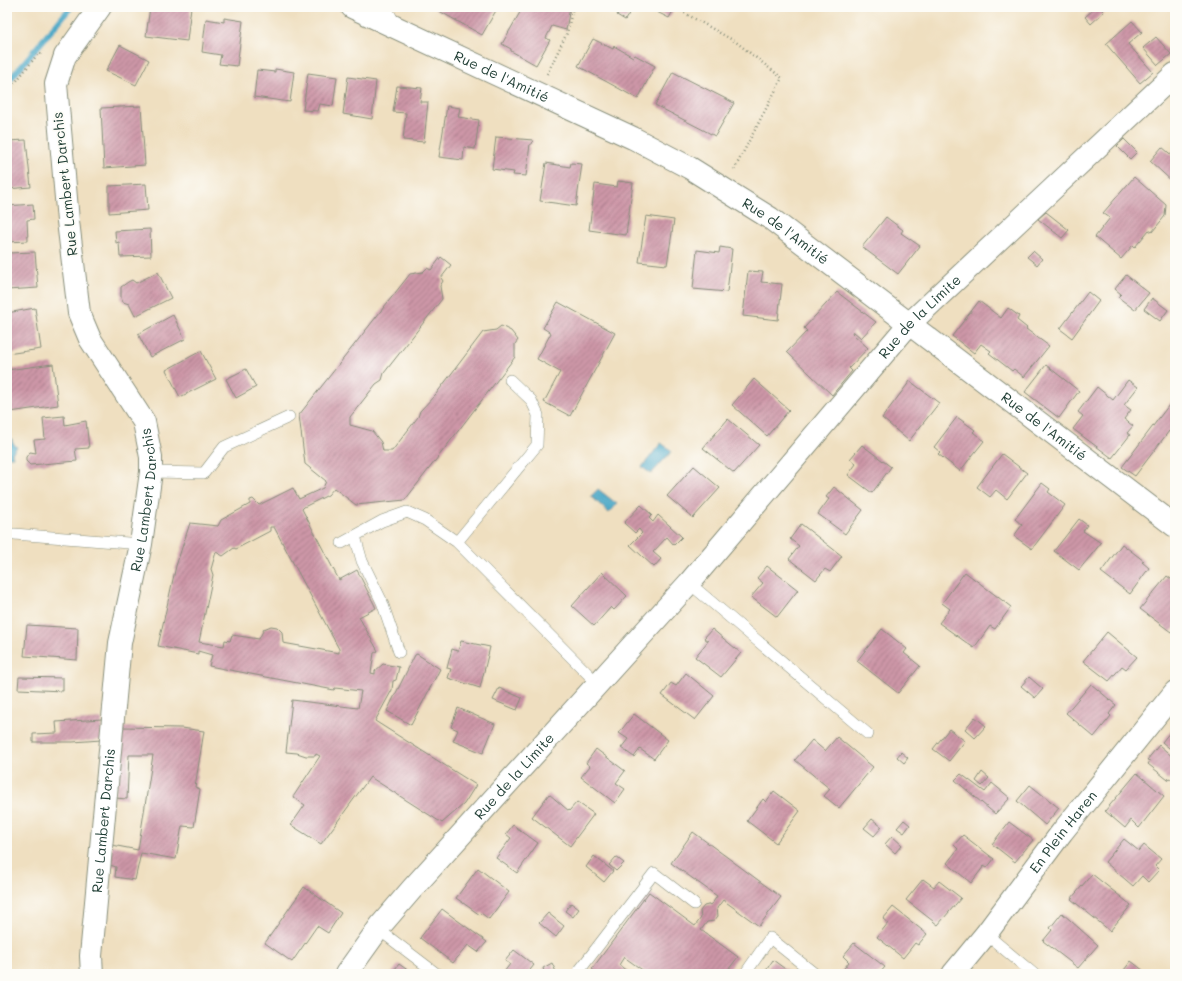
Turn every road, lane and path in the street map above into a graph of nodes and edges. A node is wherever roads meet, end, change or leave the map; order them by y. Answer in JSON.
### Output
{"nodes":[{"id":1,"x":100,"y":7,"type":"edge"},
{"id":2,"x":352,"y":7,"type":"edge"},
{"id":3,"x":386,"y":7,"type":"edge"},
{"id":4,"x":573,"y":7,"type":"edge"},
{"id":5,"x":674,"y":7,"type":"edge"},
{"id":6,"x":398,"y":29,"type":"junction"},
{"id":7,"x":76,"y":39,"type":"junction"},
{"id":8,"x":1175,"y":74,"type":"edge"},
{"id":9,"x":7,"y":93,"type":"edge"},
{"id":10,"x":538,"y":93,"type":"junction"},
{"id":11,"x":724,"y":189,"type":"junction"},
{"id":12,"x":909,"y":324,"type":"junction"},
{"id":13,"x":510,"y":380,"type":"dead end"},
{"id":14,"x":289,"y":417,"type":"dead end"},
{"id":15,"x":151,"y":472,"type":"junction"},
{"id":16,"x":1175,"y":526,"type":"edge"},
{"id":17,"x":14,"y":534,"type":"dead end"},
{"id":18,"x":355,"y":536,"type":"junction"},
{"id":19,"x":457,"y":542,"type":"junction"},
{"id":20,"x":141,"y":544,"type":"junction"},
{"id":21,"x":342,"y":544,"type":"dead end"},
{"id":22,"x":689,"y":583,"type":"junction"},
{"id":23,"x":399,"y":652,"type":"dead end"},
{"id":24,"x":597,"y":683,"type":"junction"},
{"id":25,"x":1175,"y":692,"type":"edge"},
{"id":26,"x":868,"y":734,"type":"dead end"},
{"id":27,"x":694,"y":904,"type":"dead end"},
{"id":28,"x":378,"y":929,"type":"junction"},
{"id":29,"x":986,"y":934,"type":"junction"},
{"id":30,"x":92,"y":974,"type":"edge"},
{"id":31,"x":346,"y":974,"type":"edge"},
{"id":32,"x":437,"y":974,"type":"edge"},
{"id":33,"x":584,"y":974,"type":"edge"},
{"id":34,"x":744,"y":974,"type":"edge"},
{"id":35,"x":815,"y":974,"type":"edge"},
{"id":36,"x":953,"y":974,"type":"edge"},
{"id":37,"x":1034,"y":974,"type":"edge"}],
"edges":[{"from":1,"to":7,"type":"street","name":"Rue Lambert Darchis"},
{"from":2,"to":6,"type":"street","name":"Rue de l'Amitié"},
{"from":3,"to":6,"type":"lane"},
{"from":4,"to":10,"type":"path"},
{"from":5,"to":11,"type":"path"},
{"from":6,"to":10,"type":"street","name":"Rue de l'Amitié"},
{"from":7,"to":9,"type":"path"},
{"from":7,"to":15,"type":"street","name":"Rue Lambert Darchis"},
{"from":8,"to":12,"type":"street","name":"Rue de la Limite"},
{"from":10,"to":11,"type":"street","name":"Rue de l'Amitié"},
{"from":11,"to":12,"type":"street","name":"Rue de l'Amitié"},
{"from":12,"to":16,"type":"street","name":"Rue de l'Amitié"},
{"from":12,"to":22,"type":"street","name":"Rue de la Limite"},
{"from":13,"to":19,"type":"lane"},
{"from":14,"to":15,"type":"lane"},
{"from":15,"to":20,"type":"street","name":"Rue Lambert Darchis"},
{"from":17,"to":20,"type":"lane"},
{"from":18,"to":19,"type":"lane"},
{"from":18,"to":21,"type":"lane"},
{"from":18,"to":23,"type":"lane"},
{"from":19,"to":24,"type":"lane"},
{"from":20,"to":30,"type":"street","name":"Rue Lambert Darchis"},
{"from":22,"to":24,"type":"street","name":"Rue de la Limite"},
{"from":22,"to":26,"type":"lane"},
{"from":24,"to":28,"type":"street","name":"Rue de la Limite"},
{"from":25,"to":29,"type":"street","name":"En Plein Haren"},
{"from":27,"to":33,"type":"lane"},
{"from":28,"to":31,"type":"street","name":"Rue de la Limite"},
{"from":28,"to":32,"type":"lane"},
{"from":29,"to":36,"type":"street","name":"En Plein Haren"},
{"from":29,"to":37,"type":"lane"},
{"from":34,"to":35,"type":"lane"}]}
